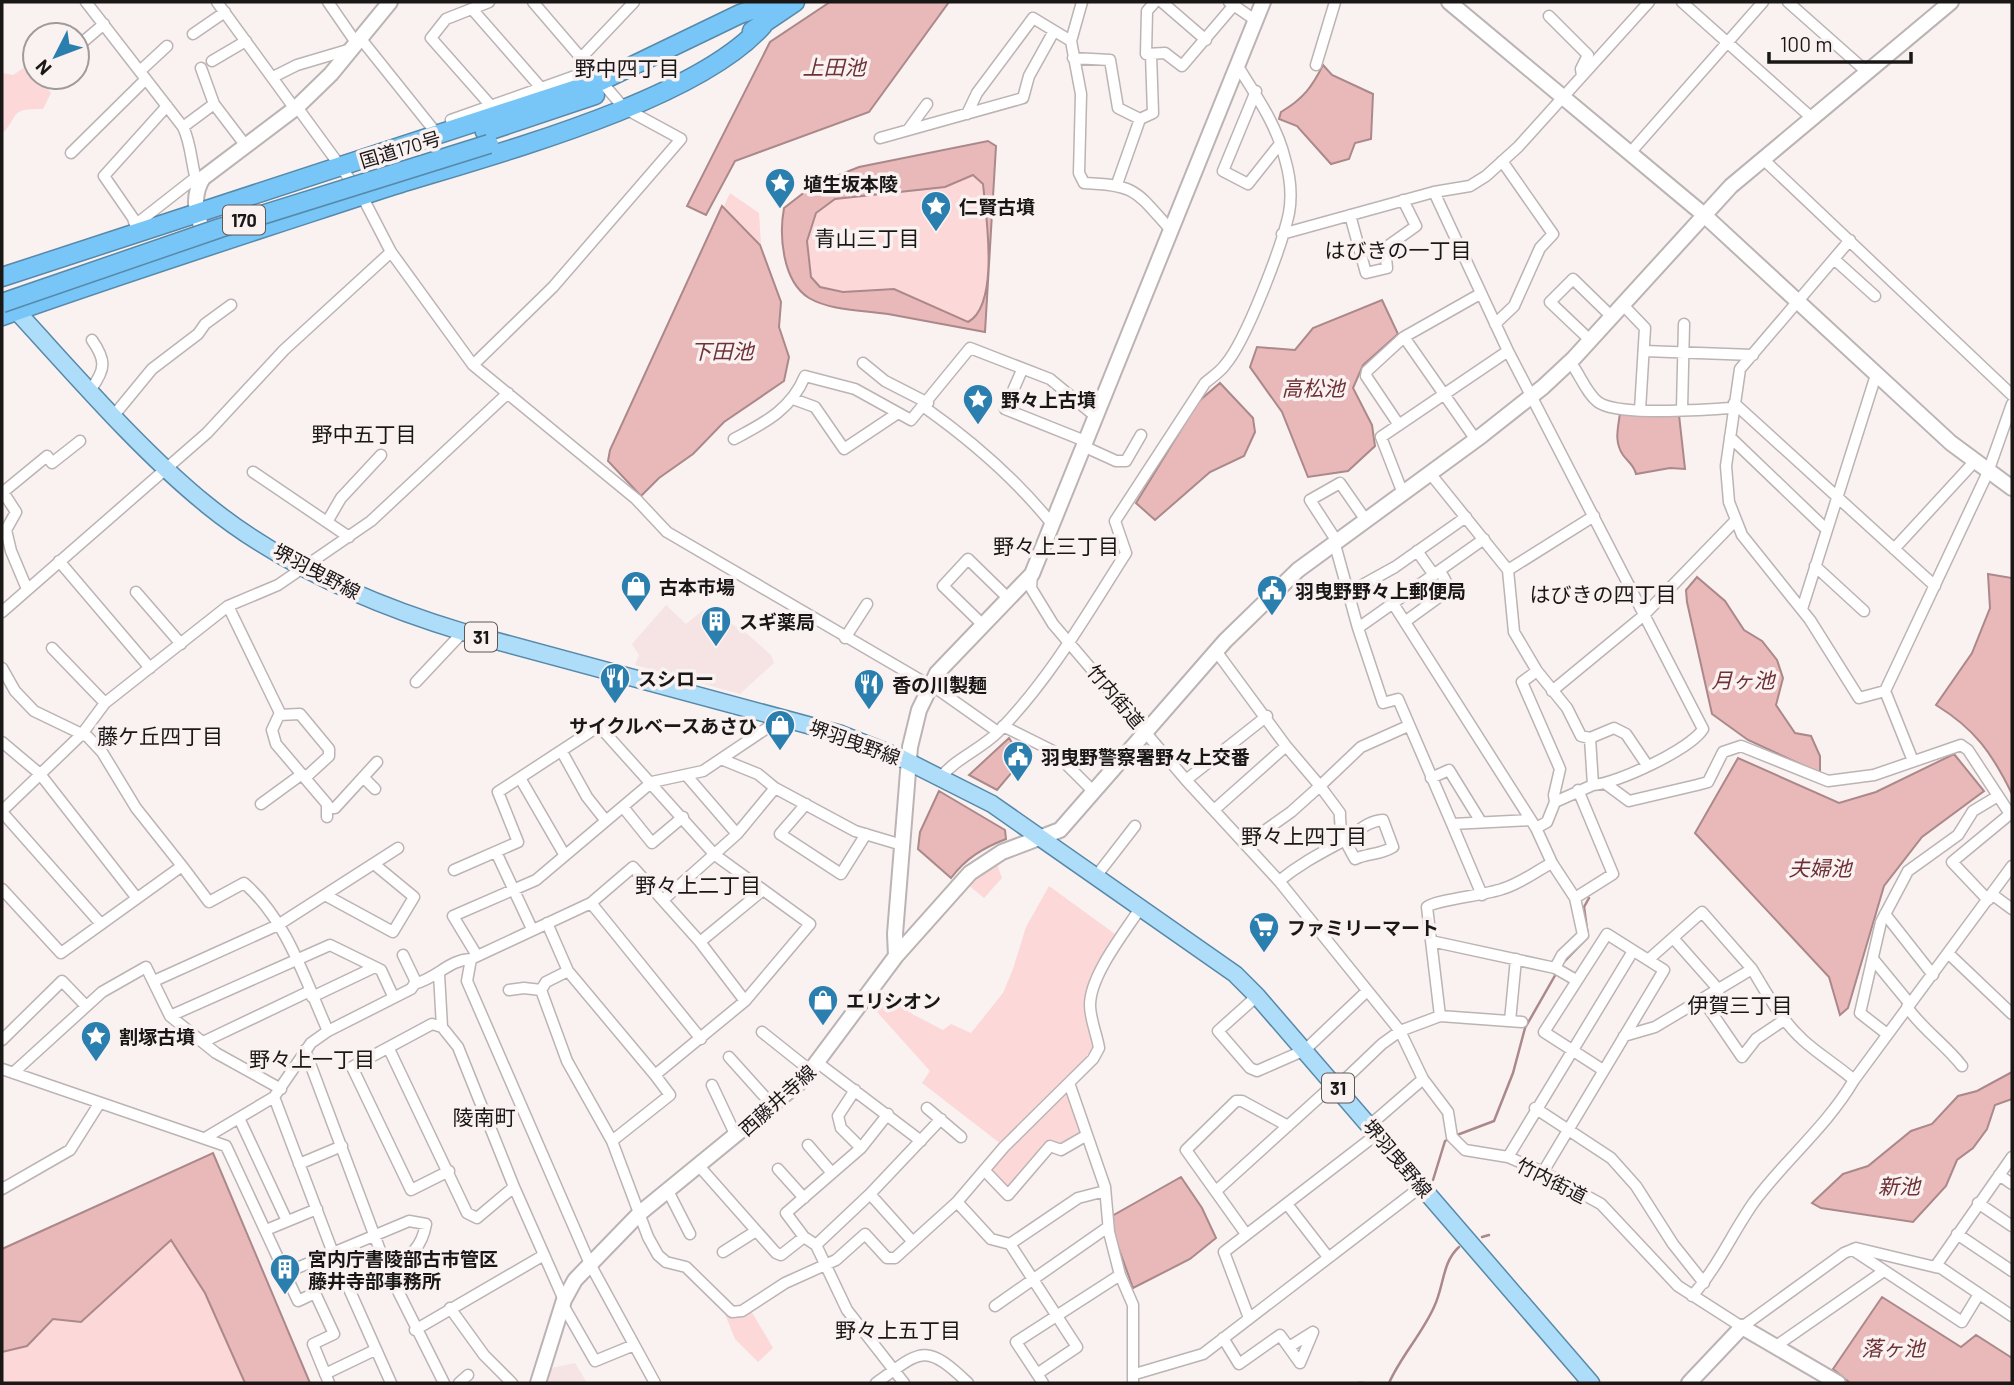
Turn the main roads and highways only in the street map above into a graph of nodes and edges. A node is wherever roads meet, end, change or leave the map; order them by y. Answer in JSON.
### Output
{"nodes":[{"id":1,"x":795,"y":2,"type":"edge"},
{"id":2,"x":771,"y":3,"type":"edge"},
{"id":3,"x":608,"y":89,"type":"junction"},
{"id":4,"x":487,"y":138,"type":"junction"},
{"id":5,"x":2,"y":277,"type":"edge"},
{"id":6,"x":2,"y":293,"type":"edge"},
{"id":7,"x":7,"y":310,"type":"edge"},
{"id":8,"x":1591,"y":1383,"type":"edge"}],
"edges":[{"from":1,"to":3,"type":"highway"},
{"from":2,"to":3,"type":"highway","name":"国道170号","number":"170"},
{"from":3,"to":4,"type":"highway","name":"国道170号","number":"170"},
{"from":3,"to":5,"type":"highway"},
{"from":3,"to":7,"type":"highway"},
{"from":4,"to":6,"type":"highway","name":"国道170号","number":"170"},
{"from":4,"to":7,"type":"highway","name":"国道170号","number":"170","bridge":true},
{"from":6,"to":7,"type":"main road","name":"堺羽曳野線","number":"31"},
{"from":7,"to":8,"type":"main road","name":"堺羽曳野線","number":"31"}]}
